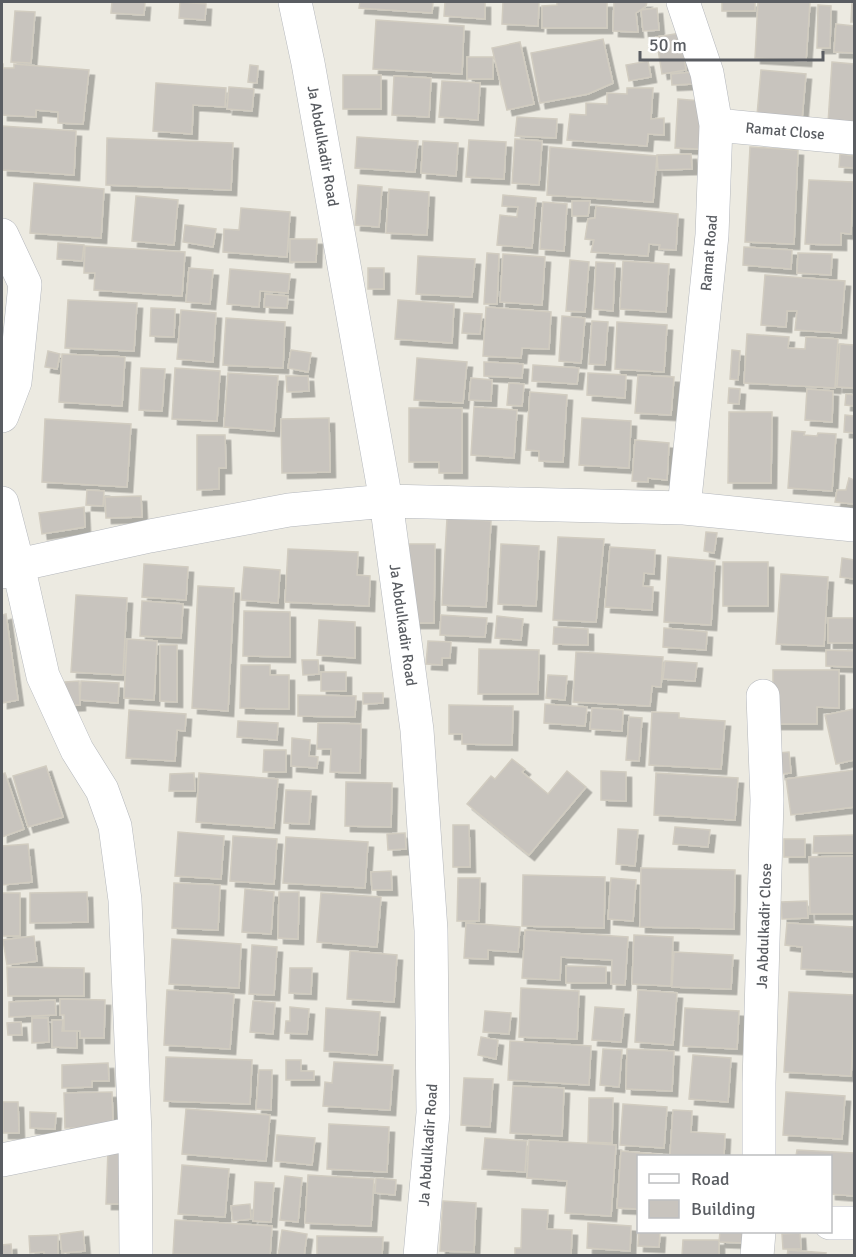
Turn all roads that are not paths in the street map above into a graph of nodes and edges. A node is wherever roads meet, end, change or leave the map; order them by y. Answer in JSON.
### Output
{"nodes":[{"id":1,"x":295,"y":2,"type":"edge"},
{"id":2,"x":683,"y":2,"type":"edge"},
{"id":3,"x":716,"y":125,"type":"junction"},
{"id":4,"x":855,"y":138,"type":"edge"},
{"id":5,"x":2,"y":235,"type":"edge"},
{"id":6,"x":10,"y":362,"type":"edge"},
{"id":7,"x":2,"y":416,"type":"edge"},
{"id":8,"x":386,"y":501,"type":"junction"},
{"id":9,"x":2,"y":503,"type":"edge"},
{"id":10,"x":684,"y":508,"type":"junction"},
{"id":11,"x":855,"y":525,"type":"edge"},
{"id":12,"x":10,"y":569,"type":"edge"},
{"id":13,"x":763,"y":696,"type":"dead end"},
{"id":14,"x":135,"y":1133,"type":"junction"},
{"id":15,"x":759,"y":1155,"type":"edge"},
{"id":16,"x":2,"y":1161,"type":"edge"},
{"id":17,"x":832,"y":1223,"type":"edge"},
{"id":18,"x":855,"y":1223,"type":"edge"},
{"id":19,"x":759,"y":1233,"type":"edge"},
{"id":20,"x":136,"y":1256,"type":"edge"},
{"id":21,"x":420,"y":1256,"type":"edge"},
{"id":22,"x":757,"y":1256,"type":"edge"}],
"edges":[{"from":1,"to":8,"type":"street","name":"Ja Abdulkadir Road"},
{"from":2,"to":3,"type":"street","name":"Ramat Road"},
{"from":3,"to":4,"type":"street","name":"Ramat Close"},
{"from":3,"to":10,"type":"street","name":"Ramat Road"},
{"from":5,"to":6,"type":"street"},
{"from":6,"to":7,"type":"street"},
{"from":8,"to":10,"type":"street"},
{"from":8,"to":12,"type":"street"},
{"from":8,"to":21,"type":"street","name":"Ja Abdulkadir Road"},
{"from":9,"to":12,"type":"street"},
{"from":10,"to":11,"type":"street"},
{"from":12,"to":14,"type":"street"},
{"from":13,"to":15,"type":"street","name":"Ja Abdulkadir Close"},
{"from":14,"to":16,"type":"street"},
{"from":14,"to":20,"type":"street"},
{"from":17,"to":18,"type":"street"},
{"from":19,"to":22,"type":"street"}]}
